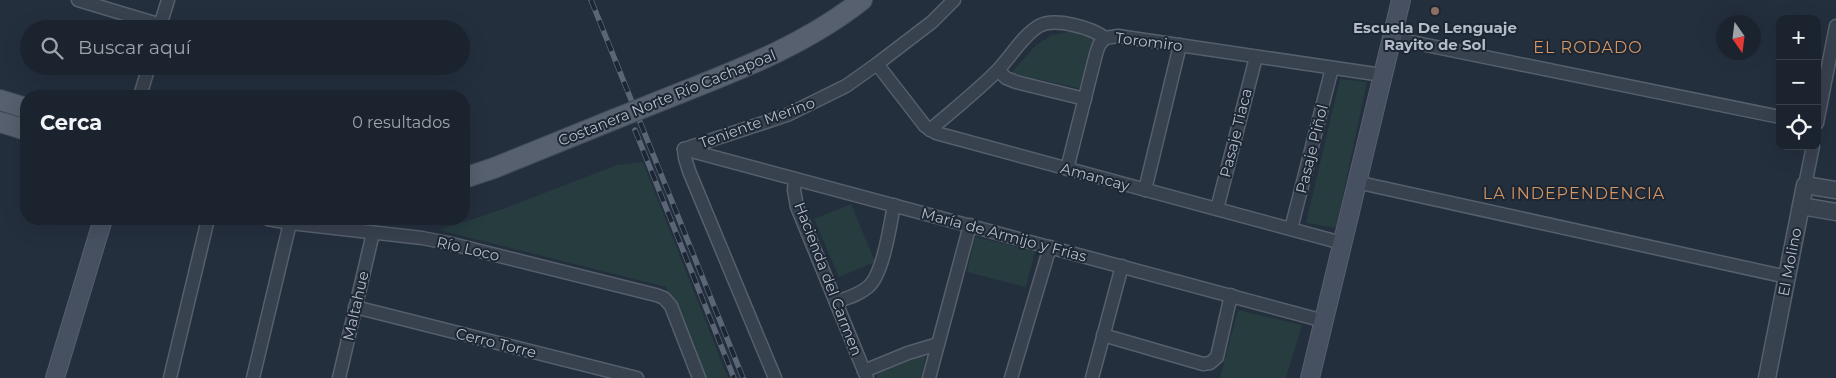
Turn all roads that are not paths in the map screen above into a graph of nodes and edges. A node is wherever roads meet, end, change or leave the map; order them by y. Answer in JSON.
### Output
{"nodes":[{"id":1,"x":78,"y":0,"type":"edge"},
{"id":2,"x":168,"y":0,"type":"edge"},
{"id":3,"x":862,"y":0,"type":"edge"},
{"id":4,"x":954,"y":0,"type":"edge"},
{"id":5,"x":1402,"y":0,"type":"edge"},
{"id":6,"x":139,"y":20,"type":"edge"},
{"id":7,"x":162,"y":20,"type":"edge"},
{"id":8,"x":1836,"y":26,"type":"edge"},
{"id":9,"x":1105,"y":38,"type":"junction"},
{"id":10,"x":1392,"y":38,"type":"junction"},
{"id":11,"x":1180,"y":45,"type":"junction"},
{"id":12,"x":1256,"y":57,"type":"junction"},
{"id":13,"x":877,"y":64,"type":"junction"},
{"id":14,"x":1332,"y":68,"type":"junction"},
{"id":15,"x":998,"y":70,"type":"junction"},
{"id":16,"x":146,"y":75,"type":"edge"},
{"id":17,"x":1382,"y":75,"type":"junction"},
{"id":18,"x":142,"y":90,"type":"edge"},
{"id":19,"x":1086,"y":99,"type":"junction"},
{"id":20,"x":0,"y":100,"type":"edge"},
{"id":21,"x":1821,"y":105,"type":"edge"},
{"id":22,"x":20,"y":106,"type":"edge"},
{"id":23,"x":1776,"y":116,"type":"edge"},
{"id":24,"x":0,"y":122,"type":"edge"},
{"id":25,"x":20,"y":128,"type":"edge"},
{"id":26,"x":930,"y":130,"type":"junction"},
{"id":27,"x":684,"y":149,"type":"junction"},
{"id":28,"x":1812,"y":150,"type":"edge"},
{"id":29,"x":1067,"y":169,"type":"junction"},
{"id":30,"x":470,"y":176,"type":"edge"},
{"id":31,"x":795,"y":179,"type":"junction"},
{"id":32,"x":1356,"y":182,"type":"junction"},
{"id":33,"x":1805,"y":185,"type":"junction"},
{"id":34,"x":1145,"y":190,"type":"junction"},
{"id":35,"x":1836,"y":190,"type":"edge"},
{"id":36,"x":894,"y":205,"type":"junction"},
{"id":37,"x":1801,"y":206,"type":"junction"},
{"id":38,"x":1217,"y":209,"type":"junction"},
{"id":39,"x":1836,"y":212,"type":"edge"},
{"id":40,"x":101,"y":225,"type":"edge"},
{"id":41,"x":207,"y":225,"type":"edge"},
{"id":42,"x":290,"y":225,"type":"edge"},
{"id":43,"x":306,"y":225,"type":"edge"},
{"id":44,"x":970,"y":225,"type":"junction"},
{"id":45,"x":1291,"y":229,"type":"junction"},
{"id":46,"x":372,"y":233,"type":"junction"},
{"id":47,"x":1342,"y":243,"type":"junction"},
{"id":48,"x":1050,"y":247,"type":"junction"},
{"id":49,"x":1122,"y":266,"type":"junction"},
{"id":50,"x":1787,"y":276,"type":"junction"},
{"id":51,"x":1231,"y":295,"type":"junction"},
{"id":52,"x":836,"y":302,"type":"junction"},
{"id":53,"x":355,"y":307,"type":"junction"},
{"id":54,"x":1324,"y":320,"type":"junction"},
{"id":55,"x":1103,"y":335,"type":"junction"},
{"id":56,"x":938,"y":344,"type":"junction"},
{"id":57,"x":866,"y":375,"type":"edge"},
{"id":58,"x":54,"y":378,"type":"edge"},
{"id":59,"x":170,"y":378,"type":"edge"},
{"id":60,"x":253,"y":378,"type":"edge"},
{"id":61,"x":339,"y":378,"type":"edge"},
{"id":62,"x":637,"y":378,"type":"edge"},
{"id":63,"x":699,"y":378,"type":"edge"},
{"id":64,"x":775,"y":378,"type":"edge"},
{"id":65,"x":929,"y":378,"type":"edge"},
{"id":66,"x":1011,"y":378,"type":"edge"},
{"id":67,"x":1092,"y":378,"type":"edge"},
{"id":68,"x":1310,"y":378,"type":"edge"},
{"id":69,"x":1767,"y":378,"type":"edge"}],
"edges":[{"from":1,"to":6,"type":"street"},
{"from":2,"to":7,"type":"street"},
{"from":3,"to":30,"type":"main road","name":"Costanera Norte Río Cachapoal","bridge":true},
{"from":4,"to":13,"type":"street","name":"Teniente Merino"},
{"from":5,"to":10,"type":"main road"},
{"from":8,"to":21,"type":"street"},
{"from":9,"to":11,"type":"street","name":"Toromiro"},
{"from":9,"to":15,"type":"street","name":"Toromiro"},
{"from":9,"to":19,"type":"street"},
{"from":10,"to":17,"type":"main road"},
{"from":10,"to":23,"type":"street"},
{"from":11,"to":12,"type":"street","name":"Toromiro"},
{"from":11,"to":34,"type":"street"},
{"from":12,"to":14,"type":"street","name":"Toromiro"},
{"from":12,"to":38,"type":"street","name":"Pasaje Tiaca"},
{"from":13,"to":26,"type":"street"},
{"from":13,"to":27,"type":"street","name":"Teniente Merino"},
{"from":14,"to":17,"type":"street","name":"Toromiro"},
{"from":14,"to":45,"type":"street","name":"Pasaje Piñol"},
{"from":15,"to":19,"type":"street"},
{"from":15,"to":26,"type":"street","name":"Toromiro"},
{"from":16,"to":18,"type":"street"},
{"from":17,"to":32,"type":"main road"},
{"from":19,"to":29,"type":"street"},
{"from":20,"to":22,"type":"main road"},
{"from":24,"to":25,"type":"main road"},
{"from":26,"to":29,"type":"street","name":"Amancay"},
{"from":27,"to":31,"type":"street","name":"María de Armijo y Frías"},
{"from":27,"to":64,"type":"street","name":"Teniente Merino"},
{"from":28,"to":33,"type":"street","name":"El Molino"},
{"from":29,"to":34,"type":"street","name":"Amancay"},
{"from":31,"to":36,"type":"street","name":"María de Armijo y Frías"},
{"from":31,"to":52,"type":"street","name":"Hacienda del Carmen"},
{"from":32,"to":47,"type":"main road"},
{"from":32,"to":50,"type":"street"},
{"from":33,"to":35,"type":"street"},
{"from":33,"to":37,"type":"street","name":"El Molino"},
{"from":34,"to":38,"type":"street","name":"Amancay"},
{"from":36,"to":44,"type":"street","name":"María de Armijo y Frías"},
{"from":36,"to":52,"type":"street"},
{"from":37,"to":39,"type":"street"},
{"from":37,"to":50,"type":"street","name":"El Molino"},
{"from":38,"to":45,"type":"street","name":"Amancay"},
{"from":40,"to":58,"type":"main road"},
{"from":41,"to":59,"type":"street"},
{"from":42,"to":60,"type":"street"},
{"from":43,"to":46,"type":"street","name":"Río Loco"},
{"from":44,"to":48,"type":"street","name":"María de Armijo y Frías"},
{"from":44,"to":56,"type":"street"},
{"from":45,"to":47,"type":"street","name":"Amancay"},
{"from":46,"to":53,"type":"street","name":"Maltahue"},
{"from":46,"to":63,"type":"street","name":"Río Loco"},
{"from":47,"to":54,"type":"main road"},
{"from":48,"to":49,"type":"street","name":"María de Armijo y Frías"},
{"from":48,"to":66,"type":"street"},
{"from":49,"to":51,"type":"street","name":"María de Armijo y Frías"},
{"from":49,"to":55,"type":"street"},
{"from":50,"to":69,"type":"street","name":"El Molino"},
{"from":51,"to":54,"type":"street","name":"María de Armijo y Frías"},
{"from":51,"to":55,"type":"street"},
{"from":52,"to":57,"type":"street","name":"Hacienda del Carmen"},
{"from":53,"to":61,"type":"street","name":"Maltahue"},
{"from":53,"to":62,"type":"street","name":"Cerro Torre"},
{"from":54,"to":68,"type":"main road"},
{"from":55,"to":67,"type":"street"},
{"from":56,"to":57,"type":"street"},
{"from":56,"to":65,"type":"street"}]}
